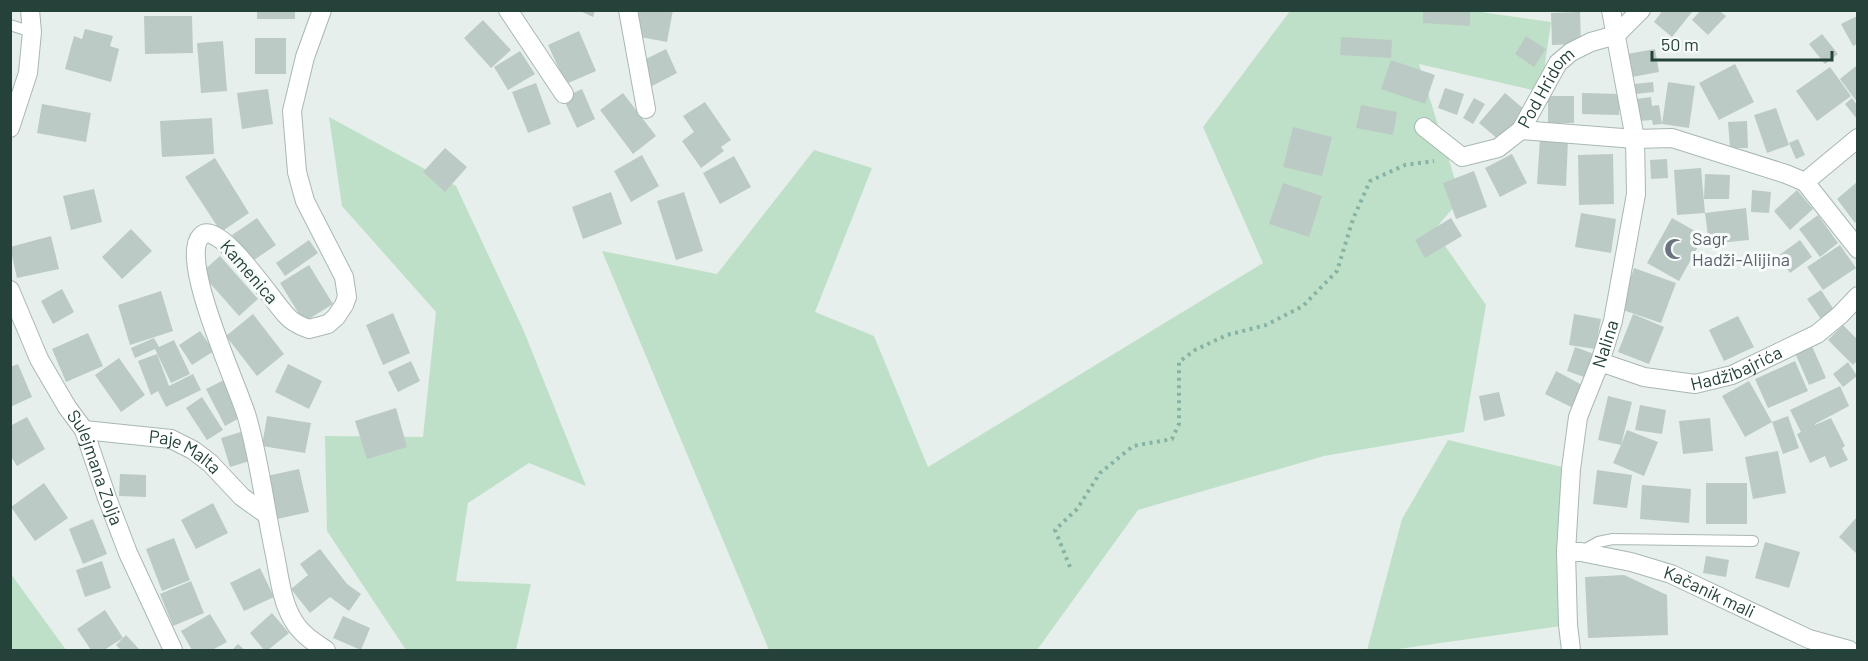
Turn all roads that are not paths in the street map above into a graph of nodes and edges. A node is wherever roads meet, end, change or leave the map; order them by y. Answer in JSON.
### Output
{"nodes":[{"id":1,"x":30,"y":10,"type":"edge"},
{"id":2,"x":322,"y":10,"type":"edge"},
{"id":3,"x":508,"y":10,"type":"edge"},
{"id":4,"x":628,"y":10,"type":"edge"},
{"id":5,"x":1611,"y":10,"type":"edge"},
{"id":6,"x":1641,"y":10,"type":"edge"},
{"id":7,"x":10,"y":25,"type":"edge"},
{"id":8,"x":32,"y":32,"type":"junction"},
{"id":9,"x":1616,"y":35,"type":"junction"},
{"id":10,"x":564,"y":94,"type":"dead end"},
{"id":11,"x":646,"y":109,"type":"dead end"},
{"id":12,"x":1424,"y":127,"type":"dead end"},
{"id":13,"x":10,"y":128,"type":"edge"},
{"id":14,"x":1521,"y":130,"type":"junction"},
{"id":15,"x":1857,"y":138,"type":"edge"},
{"id":16,"x":1635,"y":139,"type":"junction"},
{"id":17,"x":1805,"y":182,"type":"junction"},
{"id":18,"x":1857,"y":249,"type":"edge"},
{"id":19,"x":10,"y":290,"type":"edge"},
{"id":20,"x":1857,"y":296,"type":"edge"},
{"id":21,"x":1600,"y":362,"type":"junction"},
{"id":22,"x":84,"y":430,"type":"junction"},
{"id":23,"x":266,"y":514,"type":"junction"},
{"id":24,"x":1753,"y":541,"type":"dead end"},
{"id":25,"x":1573,"y":552,"type":"junction"},
{"id":26,"x":173,"y":651,"type":"edge"},
{"id":27,"x":326,"y":651,"type":"edge"},
{"id":28,"x":1571,"y":651,"type":"edge"},
{"id":29,"x":1849,"y":651,"type":"edge"}],
"edges":[{"from":1,"to":8,"type":"street"},
{"from":2,"to":23,"type":"street","name":"Kamenica"},
{"from":3,"to":10,"type":"street"},
{"from":4,"to":11,"type":"street"},
{"from":5,"to":9,"type":"street","name":"Nalina"},
{"from":6,"to":9,"type":"street","name":"Pod Hridom"},
{"from":7,"to":8,"type":"lane"},
{"from":8,"to":13,"type":"street"},
{"from":9,"to":14,"type":"street","name":"Pod Hridom"},
{"from":9,"to":16,"type":"street","name":"Nalina"},
{"from":12,"to":14,"type":"street","name":"Pod Hridom"},
{"from":14,"to":16,"type":"street"},
{"from":15,"to":17,"type":"street"},
{"from":16,"to":17,"type":"street"},
{"from":16,"to":21,"type":"street","name":"Nalina"},
{"from":17,"to":18,"type":"street"},
{"from":19,"to":22,"type":"street","name":"Sulejmana Zolja"},
{"from":20,"to":21,"type":"street","name":"Hadžibajrića"},
{"from":21,"to":25,"type":"street","name":"Nalina"},
{"from":22,"to":23,"type":"street","name":"Paje Malta"},
{"from":22,"to":26,"type":"street","name":"Sulejmana Zolja"},
{"from":23,"to":27,"type":"street","name":"Kamenica"},
{"from":24,"to":25,"type":"lane"},
{"from":25,"to":28,"type":"street","name":"Nalina"},
{"from":25,"to":29,"type":"street","name":"Kačanik mali"}]}
